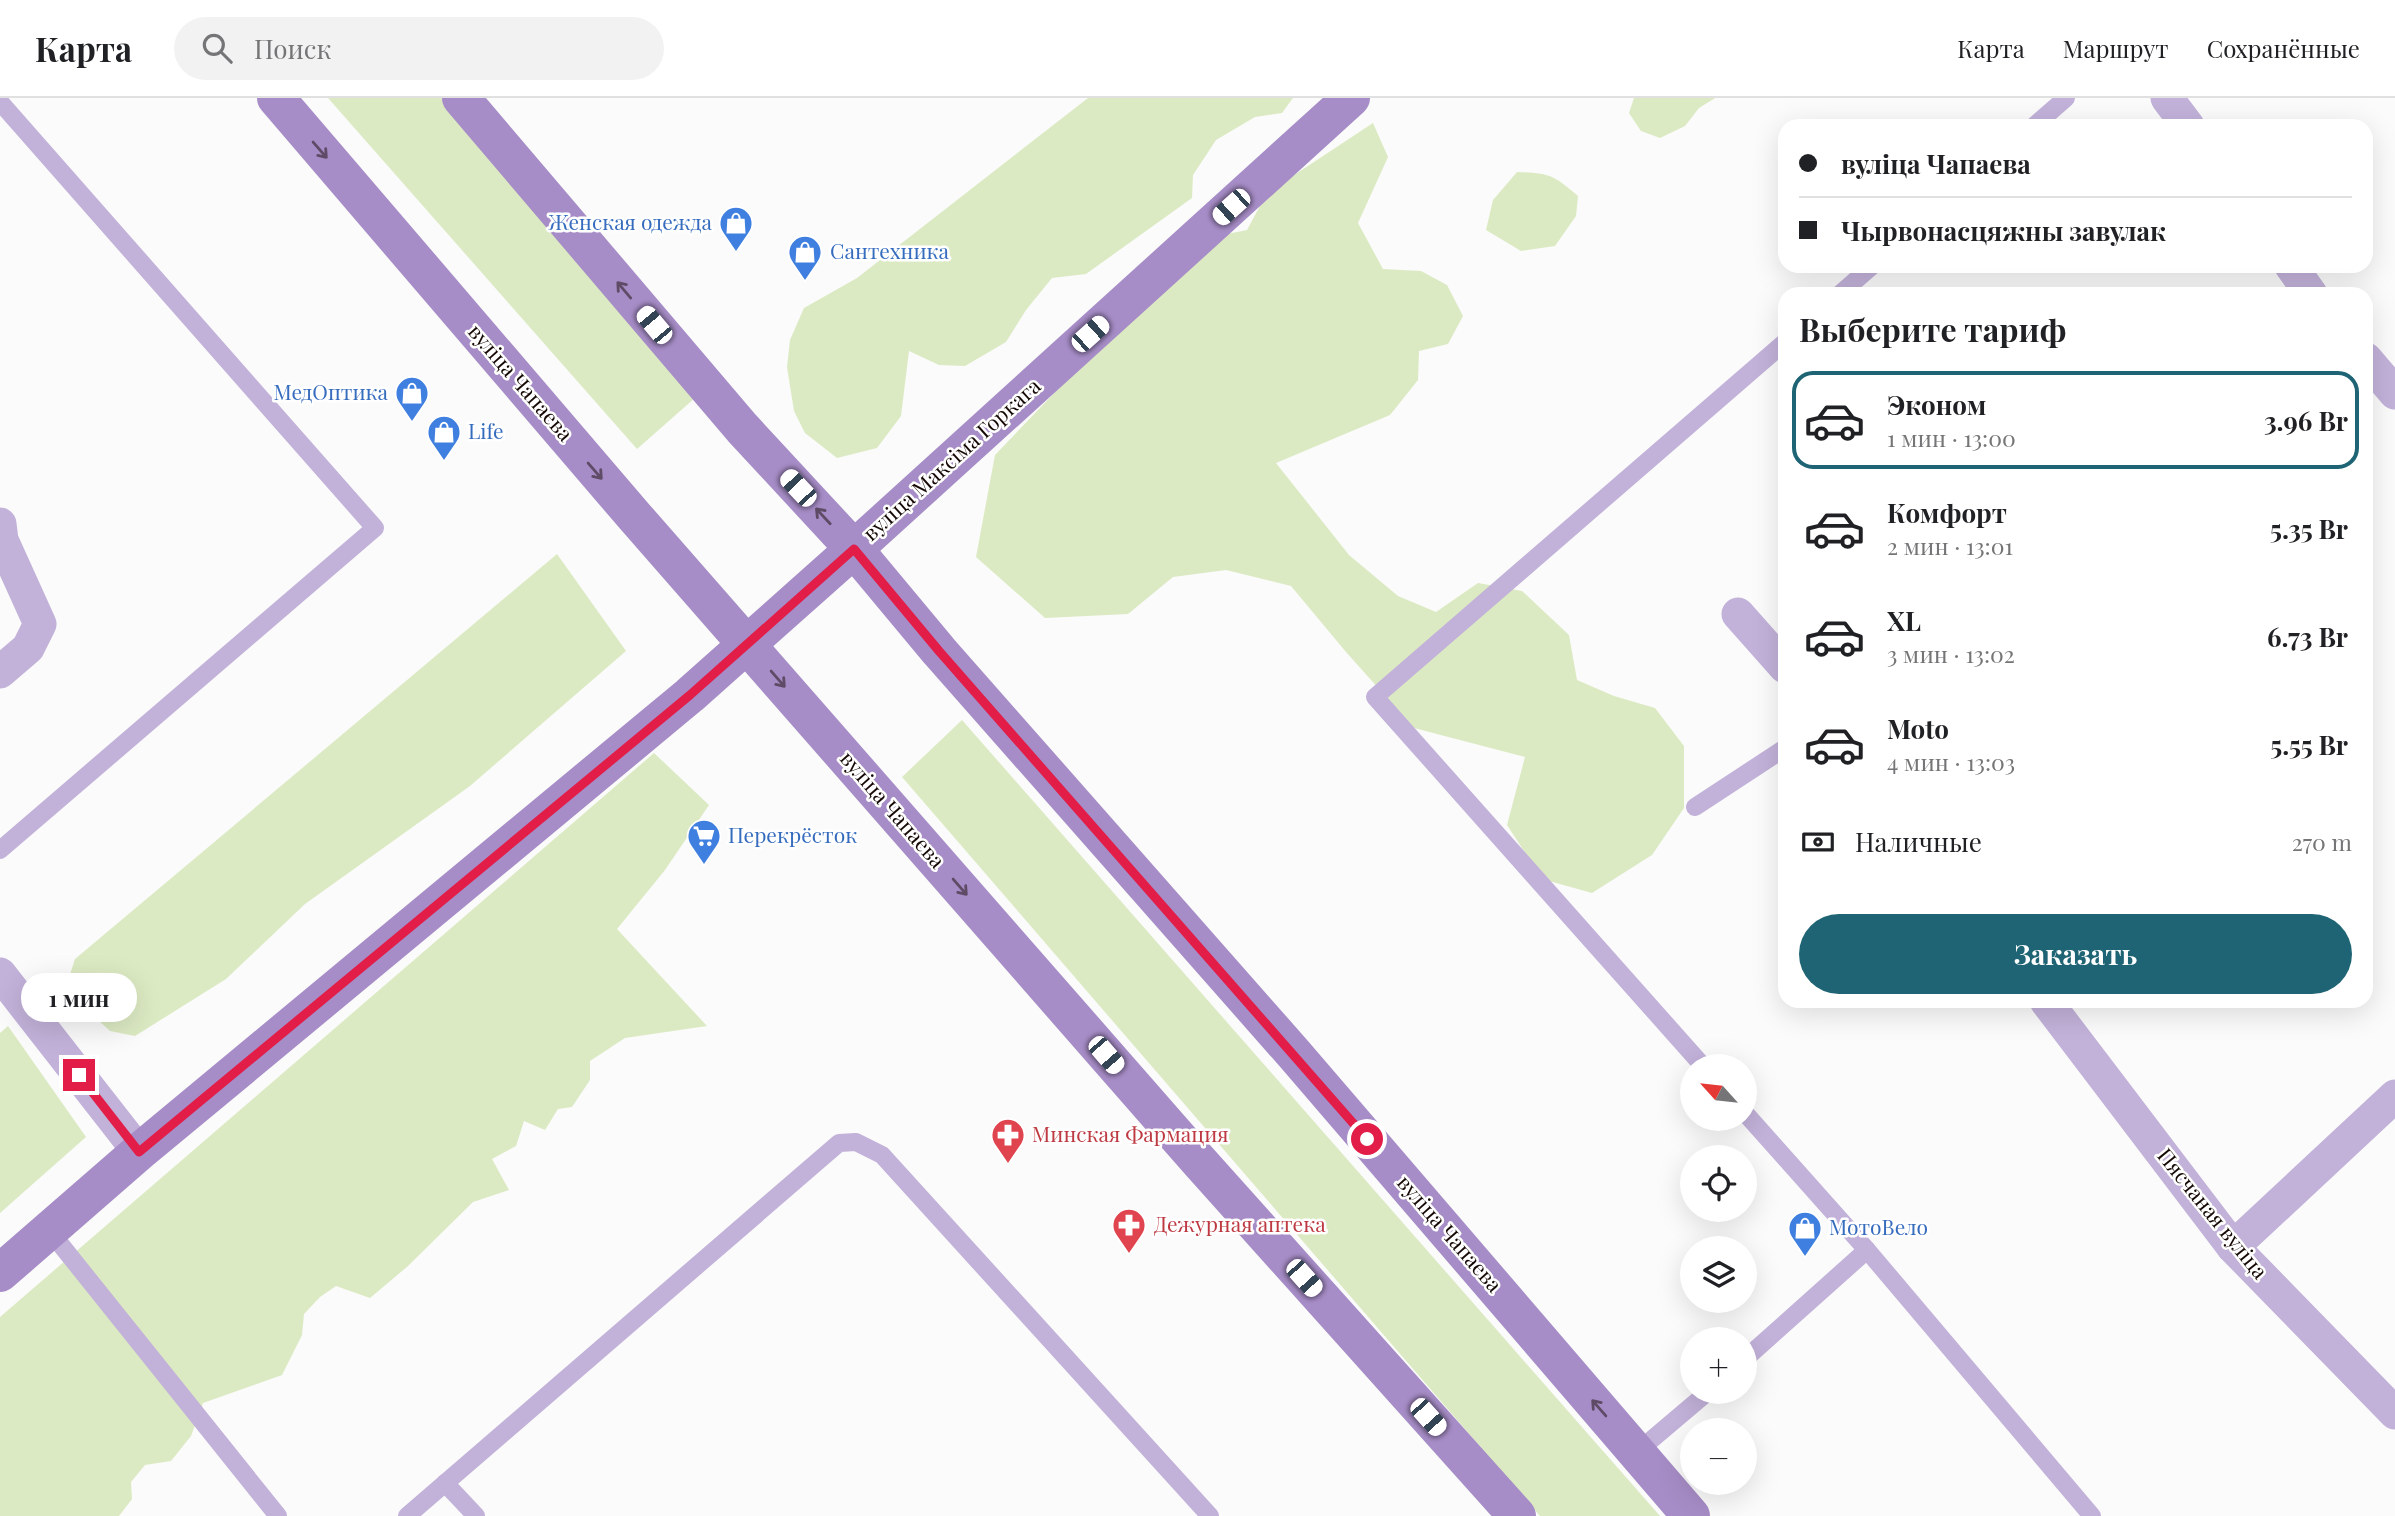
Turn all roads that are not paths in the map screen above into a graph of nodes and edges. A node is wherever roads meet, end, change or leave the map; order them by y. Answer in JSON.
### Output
{"nodes":[{"id":1,"x":276,"y":98,"type":"edge"},
{"id":2,"x":461,"y":98,"type":"edge"},
{"id":3,"x":1351,"y":98,"type":"edge"},
{"id":4,"x":2066,"y":98,"type":"edge"},
{"id":5,"x":2167,"y":98,"type":"edge"},
{"id":6,"x":0,"y":102,"type":"edge"},
{"id":7,"x":2042,"y":119,"type":"edge"},
{"id":8,"x":2183,"y":119,"type":"edge"},
{"id":9,"x":1864,"y":273,"type":"edge"},
{"id":10,"x":1848,"y":287,"type":"edge"},
{"id":11,"x":1778,"y":348,"type":"edge"},
{"id":12,"x":2373,"y":367,"type":"edge"},
{"id":13,"x":2395,"y":393,"type":"edge"},
{"id":14,"x":1,"y":534,"type":"edge"},
{"id":15,"x":854,"y":549,"type":"junction"},
{"id":16,"x":1738,"y":614,"type":"dead end"},
{"id":17,"x":747,"y":643,"type":"junction"},
{"id":18,"x":1778,"y":659,"type":"edge"},
{"id":19,"x":0,"y":672,"type":"edge"},
{"id":20,"x":1778,"y":753,"type":"edge"},
{"id":21,"x":1695,"y":807,"type":"dead end"},
{"id":22,"x":0,"y":850,"type":"edge"},
{"id":23,"x":0,"y":974,"type":"edge"},
{"id":24,"x":2051,"y":1008,"type":"edge"},
{"id":25,"x":1692,"y":1054,"type":"edge"},
{"id":26,"x":2395,"y":1096,"type":"edge"},
{"id":27,"x":1757,"y":1126,"type":"edge"},
{"id":28,"x":139,"y":1152,"type":"junction"},
{"id":29,"x":49,"y":1230,"type":"junction"},
{"id":30,"x":2233,"y":1247,"type":"junction"},
{"id":31,"x":1867,"y":1250,"type":"junction"},
{"id":32,"x":0,"y":1273,"type":"edge"},
{"id":33,"x":1757,"y":1348,"type":"edge"},
{"id":34,"x":1693,"y":1404,"type":"edge"},
{"id":35,"x":2395,"y":1413,"type":"edge"},
{"id":36,"x":1637,"y":1451,"type":"junction"},
{"id":37,"x":445,"y":1483,"type":"junction"},
{"id":38,"x":278,"y":1516,"type":"edge"},
{"id":39,"x":407,"y":1516,"type":"edge"},
{"id":40,"x":476,"y":1516,"type":"edge"},
{"id":41,"x":1210,"y":1516,"type":"edge"},
{"id":42,"x":1517,"y":1516,"type":"edge"},
{"id":43,"x":1691,"y":1516,"type":"edge"},
{"id":44,"x":2092,"y":1516,"type":"edge"}],
"edges":[{"from":1,"to":17,"type":"main road","name":"вуліца Чапаева","one_way":true},
{"from":15,"to":2,"type":"main road","name":"вуліца Чапаева","one_way":true},
{"from":3,"to":15,"type":"main road","name":"вуліца Максіма Горкага"},
{"from":4,"to":7,"type":"lane"},
{"from":5,"to":8,"type":"street"},
{"from":6,"to":22,"type":"lane"},
{"from":9,"to":10,"type":"lane"},
{"from":11,"to":25,"type":"lane"},
{"from":12,"to":13,"type":"street"},
{"from":14,"to":19,"type":"street"},
{"from":15,"to":17,"type":"main road","name":"вуліца Максіма Горкага"},
{"from":36,"to":15,"type":"main road","name":"вуліца Чапаева","one_way":true},
{"from":16,"to":18,"type":"street"},
{"from":17,"to":28,"type":"main road","name":"вуліца Максіма Горкага"},
{"from":17,"to":42,"type":"main road","name":"вуліца Чапаева","one_way":true},
{"from":20,"to":21,"type":"lane"},
{"from":23,"to":28,"type":"street"},
{"from":24,"to":30,"type":"street","name":"Пясчаная вуліца"},
{"from":26,"to":30,"type":"street"},
{"from":27,"to":31,"type":"lane"},
{"from":28,"to":29,"type":"main road","name":"вуліца Максіма Горкага"},
{"from":29,"to":32,"type":"main road","name":"вуліца Максіма Горкага"},
{"from":29,"to":38,"type":"lane"},
{"from":30,"to":35,"type":"street","name":"Пясчаная вуліца"},
{"from":31,"to":33,"type":"lane"},
{"from":31,"to":44,"type":"lane"},
{"from":34,"to":36,"type":"lane"},
{"from":36,"to":43,"type":"main road","name":"вуліца Чапаева"},
{"from":37,"to":39,"type":"lane"},
{"from":37,"to":40,"type":"lane"},
{"from":37,"to":41,"type":"lane"}]}
